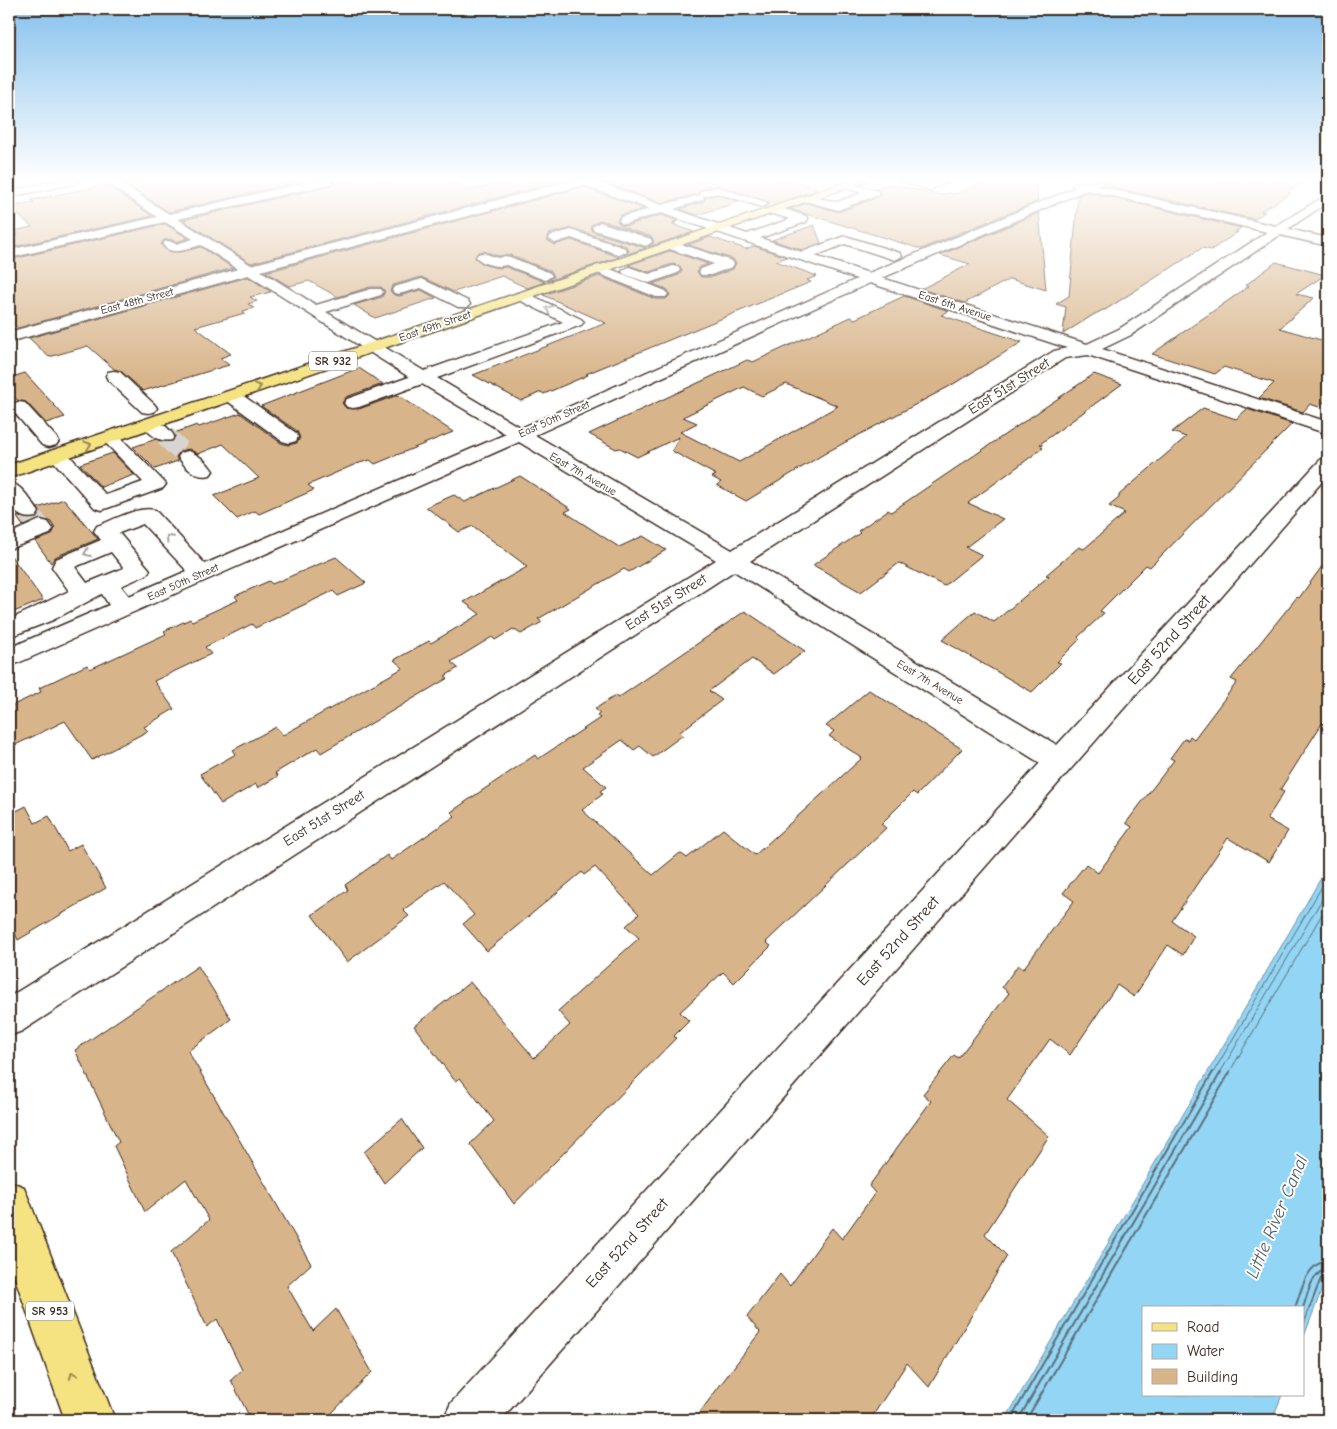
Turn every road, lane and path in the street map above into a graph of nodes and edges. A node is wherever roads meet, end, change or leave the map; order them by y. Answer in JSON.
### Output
{"nodes":[{"id":1,"x":36,"y":248,"type":"edge"},
{"id":2,"x":213,"y":248,"type":"edge"},
{"id":3,"x":334,"y":248,"type":"edge"},
{"id":4,"x":591,"y":248,"type":"edge"},
{"id":5,"x":636,"y":248,"type":"edge"},
{"id":6,"x":662,"y":248,"type":"edge"},
{"id":7,"x":680,"y":248,"type":"edge"},
{"id":8,"x":774,"y":248,"type":"edge"},
{"id":9,"x":778,"y":248,"type":"edge"},
{"id":10,"x":825,"y":248,"type":"edge"},
{"id":11,"x":869,"y":248,"type":"edge"},
{"id":12,"x":942,"y":248,"type":"edge"},
{"id":13,"x":1251,"y":248,"type":"edge"},
{"id":14,"x":9,"y":254,"type":"edge"},
{"id":15,"x":758,"y":254,"type":"dead end"},
{"id":16,"x":803,"y":256,"type":"junction"},
{"id":17,"x":895,"y":256,"type":"dead end"},
{"id":18,"x":483,"y":257,"type":"dead end"},
{"id":19,"x":611,"y":262,"type":"junction"},
{"id":20,"x":249,"y":270,"type":"junction"},
{"id":21,"x":673,"y":270,"type":"dead end"},
{"id":22,"x":706,"y":272,"type":"dead end"},
{"id":23,"x":546,"y":276,"type":"junction"},
{"id":24,"x":438,"y":278,"type":"dead end"},
{"id":25,"x":870,"y":278,"type":"junction"},
{"id":26,"x":422,"y":283,"type":"junction"},
{"id":27,"x":399,"y":290,"type":"dead end"},
{"id":28,"x":376,"y":292,"type":"dead end"},
{"id":29,"x":661,"y":294,"type":"dead end"},
{"id":30,"x":522,"y":296,"type":"junction"},
{"id":31,"x":464,"y":304,"type":"junction"},
{"id":32,"x":313,"y":311,"type":"junction"},
{"id":33,"x":9,"y":337,"type":"edge"},
{"id":34,"x":366,"y":344,"type":"junction"},
{"id":35,"x":1087,"y":350,"type":"junction"},
{"id":36,"x":114,"y":376,"type":"dead end"},
{"id":37,"x":423,"y":377,"type":"junction"},
{"id":38,"x":232,"y":396,"type":"junction"},
{"id":39,"x":353,"y":403,"type":"dead end"},
{"id":40,"x":19,"y":407,"type":"dead end"},
{"id":41,"x":150,"y":416,"type":"junction"},
{"id":42,"x":1328,"y":428,"type":"edge"},
{"id":43,"x":165,"y":436,"type":"tunnel mouth"},
{"id":44,"x":518,"y":436,"type":"junction"},
{"id":45,"x":110,"y":438,"type":"junction"},
{"id":46,"x":289,"y":438,"type":"dead end"},
{"id":47,"x":54,"y":448,"type":"junction"},
{"id":48,"x":9,"y":454,"type":"edge"},
{"id":49,"x":188,"y":457,"type":"tunnel mouth"},
{"id":50,"x":1328,"y":462,"type":"edge"},
{"id":51,"x":203,"y":471,"type":"dead end"},
{"id":52,"x":9,"y":472,"type":"edge"},
{"id":53,"x":10,"y":492,"type":"edge"},
{"id":54,"x":9,"y":542,"type":"edge"},
{"id":55,"x":114,"y":542,"type":"junction"},
{"id":56,"x":732,"y":560,"type":"junction"},
{"id":57,"x":202,"y":574,"type":"junction"},
{"id":58,"x":106,"y":584,"type":"junction"},
{"id":59,"x":84,"y":594,"type":"junction"},
{"id":60,"x":124,"y":607,"type":"junction"},
{"id":61,"x":9,"y":629,"type":"edge"},
{"id":62,"x":9,"y":658,"type":"edge"},
{"id":63,"x":1060,"y":761,"type":"junction"},
{"id":64,"x":9,"y":1018,"type":"edge"},
{"id":65,"x":9,"y":1202,"type":"edge"},
{"id":66,"x":90,"y":1420,"type":"edge"},
{"id":67,"x":468,"y":1420,"type":"edge"}],
"edges":[{"from":1,"to":14,"type":"street"},
{"from":2,"to":20,"type":"street","name":"East 7th Avenue"},
{"from":3,"to":20,"type":"street","name":"East 48th Street"},
{"from":4,"to":19,"type":"street"},
{"from":5,"to":19,"type":"main road","name":"East 49th Street","number":"SR 932"},
{"from":6,"to":19,"type":"main road","name":"East 49th Street","number":"SR 932"},
{"from":7,"to":22,"type":"street"},
{"from":8,"to":15,"type":"street"},
{"from":9,"to":16,"type":"street","name":"East 6th Avenue"},
{"from":10,"to":16,"type":"street"},
{"from":11,"to":17,"type":"street"},
{"from":12,"to":25,"type":"street","name":"East 50th Street"},
{"from":13,"to":35,"type":"street","name":"East 51st Street"},
{"from":16,"to":25,"type":"street","name":"East 6th Avenue"},
{"from":18,"to":23,"type":"street"},
{"from":19,"to":21,"type":"street"},
{"from":19,"to":23,"type":"main road","name":"East 49th Street","number":"SR 932"},
{"from":19,"to":29,"type":"street"},
{"from":19,"to":30,"type":"main road","name":"East 49th Street","number":"SR 932"},
{"from":20,"to":32,"type":"street","name":"East 7th Avenue"},
{"from":20,"to":33,"type":"street","name":"East 48th Street"},
{"from":23,"to":31,"type":"main road","name":"East 49th Street","number":"SR 932"},
{"from":24,"to":26,"type":"street"},
{"from":25,"to":35,"type":"street","name":"East 6th Avenue"},
{"from":25,"to":44,"type":"street","name":"East 50th Street"},
{"from":26,"to":27,"type":"street"},
{"from":26,"to":31,"type":"street"},
{"from":28,"to":32,"type":"street"},
{"from":30,"to":34,"type":"main road","name":"East 49th Street","number":"SR 932"},
{"from":37,"to":30,"type":"street","one_way":true},
{"from":31,"to":34,"type":"main road","name":"East 49th Street","number":"SR 932"},
{"from":32,"to":34,"type":"street","name":"East 7th Avenue"},
{"from":34,"to":37,"type":"street","name":"East 7th Avenue"},
{"from":38,"to":34,"type":"main road","name":"East 49th Street","number":"SR 932","one_way":true},
{"from":34,"to":41,"type":"main road","name":"East 49th Street","number":"SR 932"},
{"from":35,"to":42,"type":"street","name":"East 6th Avenue"},
{"from":35,"to":56,"type":"street","name":"East 51st Street"},
{"from":36,"to":41,"type":"street"},
{"from":37,"to":39,"type":"street"},
{"from":37,"to":44,"type":"street","name":"East 7th Avenue"},
{"from":38,"to":41,"type":"main road","name":"East 49th Street","number":"SR 932"},
{"from":38,"to":46,"type":"street"},
{"from":40,"to":47,"type":"street"},
{"from":41,"to":43,"type":"street"},
{"from":41,"to":45,"type":"main road","name":"East 49th Street","number":"SR 932"},
{"from":41,"to":47,"type":"main road","name":"East 49th Street","number":"SR 932"},
{"from":44,"to":56,"type":"street","name":"East 7th Avenue"},
{"from":44,"to":57,"type":"street","name":"East 50th Street"},
{"from":47,"to":45,"type":"main road","name":"East 49th Street","number":"SR 932","one_way":true},
{"from":45,"to":47,"type":"street"},
{"from":47,"to":48,"type":"main road","name":"East 49th Street","number":"SR 932"},
{"from":47,"to":52,"type":"main road","name":"East 49th Street","number":"SR 932"},
{"from":49,"to":51,"type":"street"},
{"from":50,"to":63,"type":"street","name":"East 52nd Street"},
{"from":53,"to":54,"type":"street"},
{"from":57,"to":55,"type":"street","one_way":true},
{"from":55,"to":58,"type":"street"},
{"from":55,"to":59,"type":"street","one_way":true},
{"from":56,"to":63,"type":"street","name":"East 7th Avenue"},
{"from":56,"to":64,"type":"street","name":"East 51st Street"},
{"from":57,"to":60,"type":"street","name":"East 50th Street"},
{"from":58,"to":59,"type":"street"},
{"from":58,"to":60,"type":"street"},
{"from":59,"to":61,"type":"street"},
{"from":60,"to":62,"type":"street","name":"East 50th Street"},
{"from":63,"to":67,"type":"street","name":"East 52nd Street"},
{"from":66,"to":65,"type":"main road","number":"SR 953","one_way":true}]}
